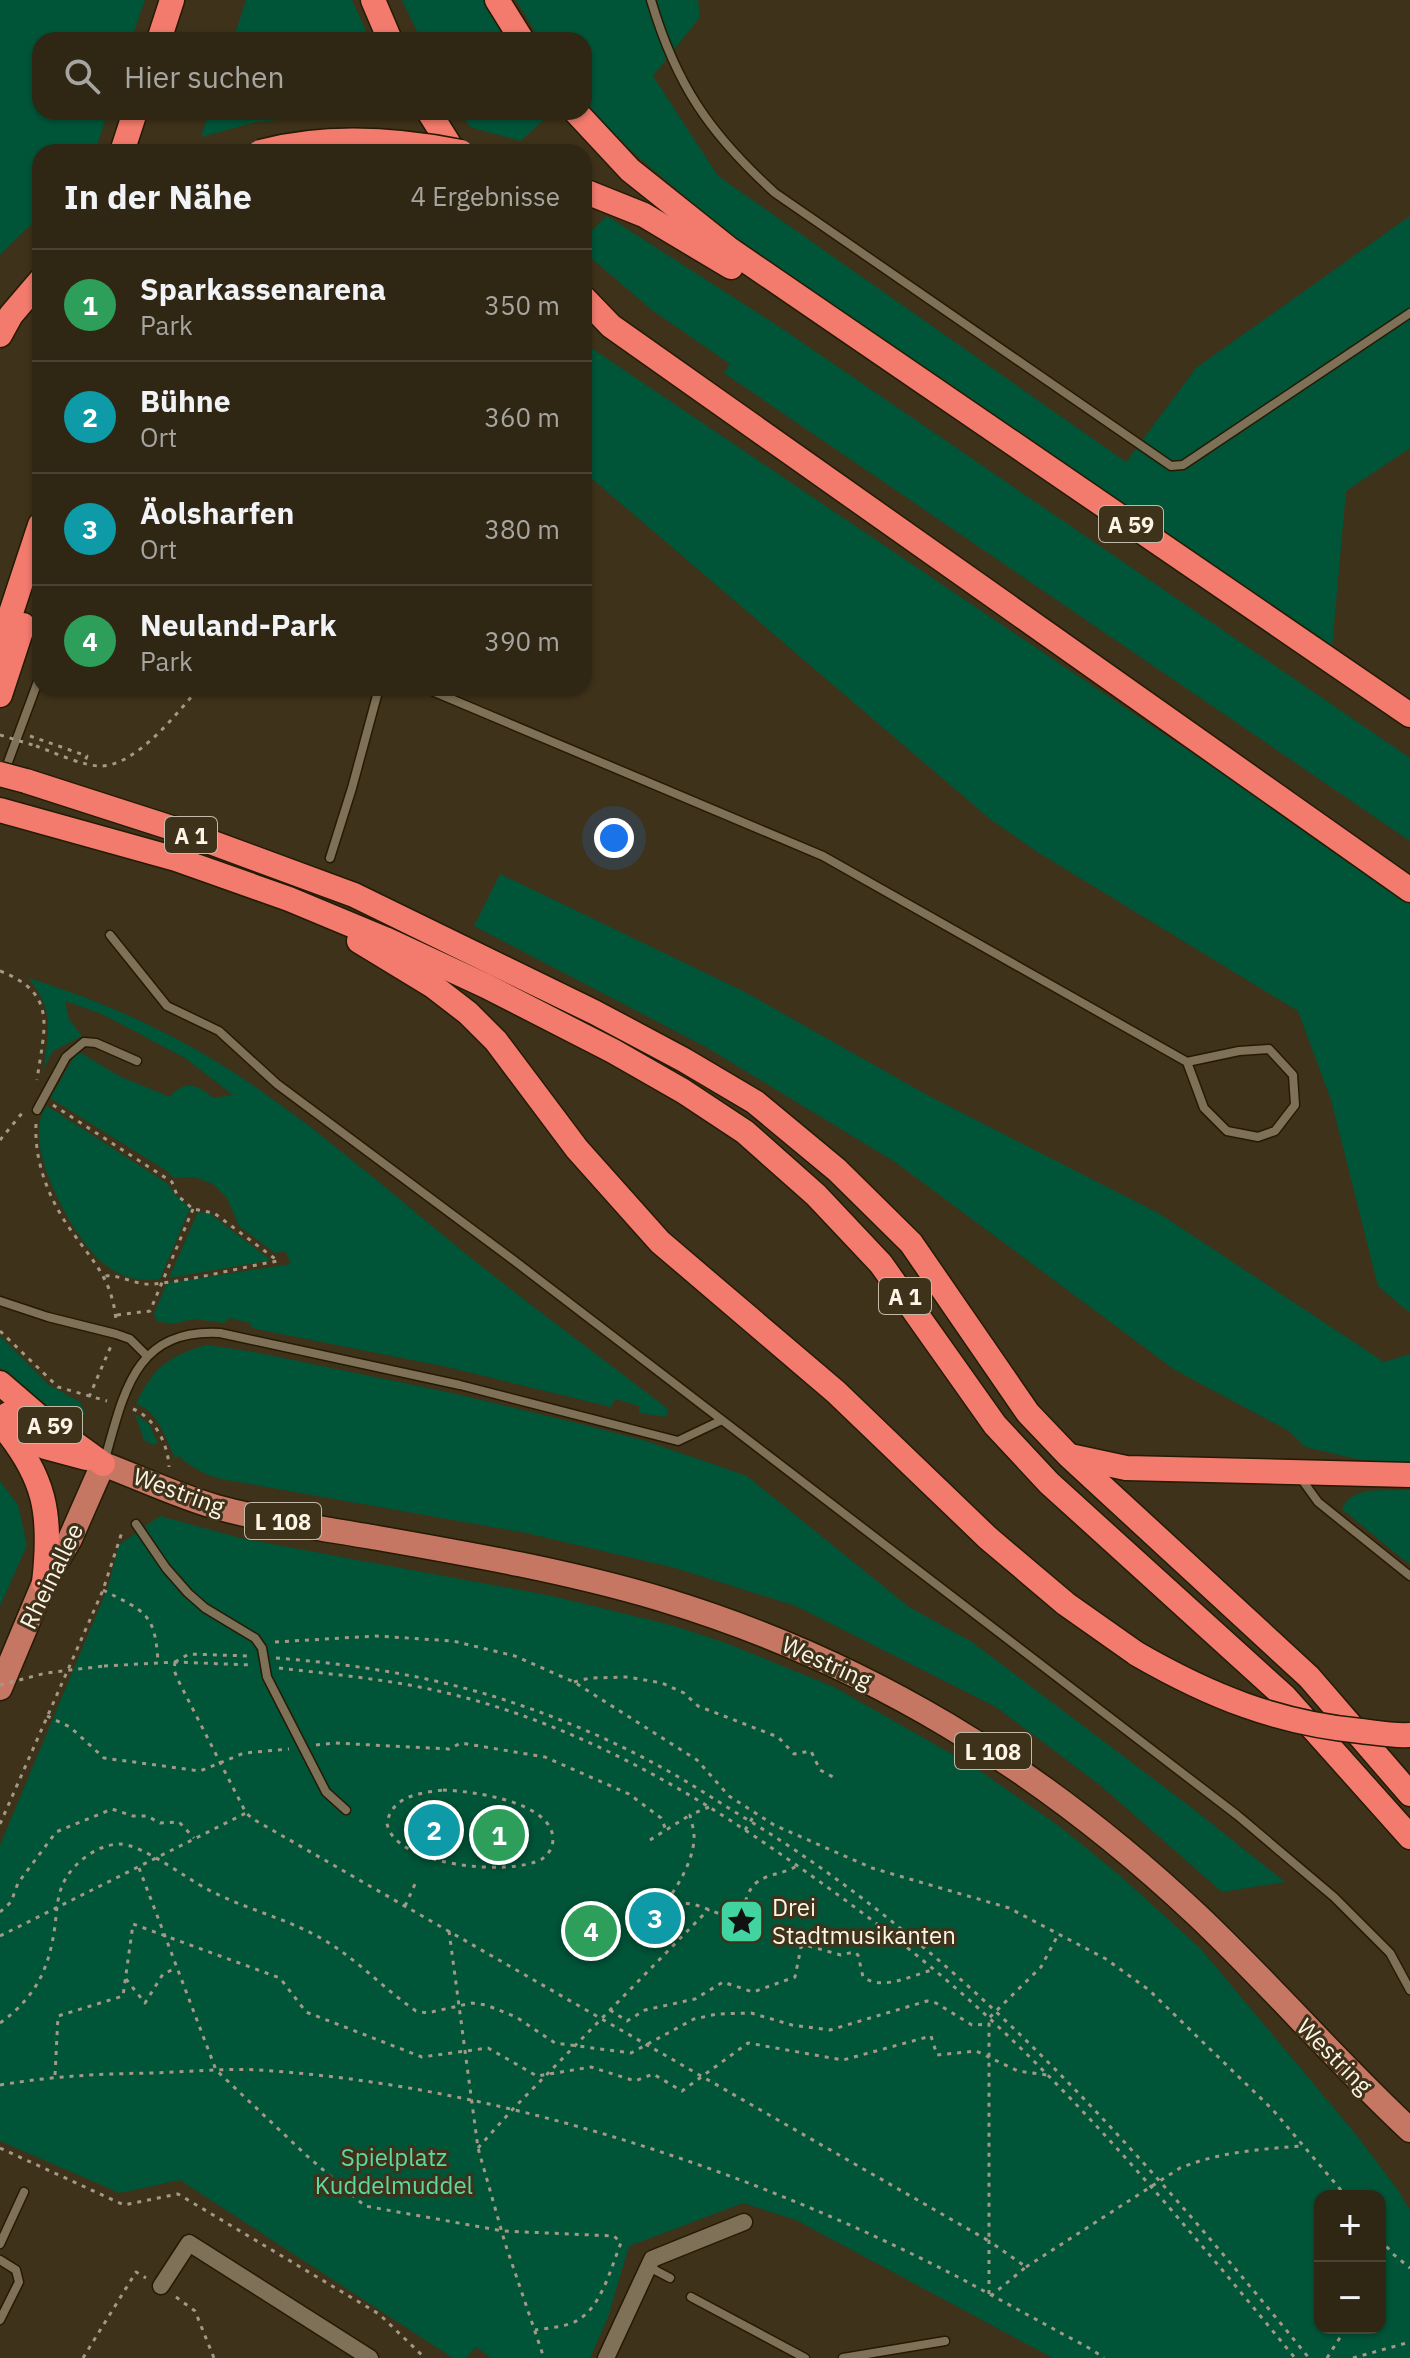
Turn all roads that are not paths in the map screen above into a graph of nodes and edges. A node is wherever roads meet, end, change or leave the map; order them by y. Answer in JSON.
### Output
{"nodes":[{"id":1,"x":160,"y":0,"type":"edge"},
{"id":2,"x":172,"y":0,"type":"edge"},
{"id":3,"x":373,"y":0,"type":"edge"},
{"id":4,"x":497,"y":0,"type":"edge"},
{"id":5,"x":651,"y":0,"type":"edge"},
{"id":6,"x":150,"y":32,"type":"edge"},
{"id":7,"x":162,"y":32,"type":"edge"},
{"id":8,"x":387,"y":32,"type":"edge"},
{"id":9,"x":517,"y":32,"type":"edge"},
{"id":10,"x":121,"y":120,"type":"edge"},
{"id":11,"x":132,"y":120,"type":"edge"},
{"id":12,"x":434,"y":120,"type":"edge"},
{"id":13,"x":583,"y":120,"type":"edge"},
{"id":14,"x":113,"y":144,"type":"edge"},
{"id":15,"x":125,"y":144,"type":"edge"},
{"id":16,"x":306,"y":144,"type":"edge"},
{"id":17,"x":404,"y":144,"type":"edge"},
{"id":18,"x":449,"y":144,"type":"edge"},
{"id":19,"x":592,"y":194,"type":"edge"},
{"id":20,"x":32,"y":290,"type":"edge"},
{"id":21,"x":592,"y":306,"type":"edge"},
{"id":22,"x":1410,"y":313,"type":"edge"},
{"id":23,"x":592,"y":320,"type":"edge"},
{"id":24,"x":611,"y":326,"type":"junction"},
{"id":25,"x":0,"y":335,"type":"edge"},
{"id":26,"x":922,"y":381,"type":"junction"},
{"id":27,"x":32,"y":549,"type":"edge"},
{"id":28,"x":32,"y":600,"type":"edge"},
{"id":29,"x":0,"y":646,"type":"edge"},
{"id":30,"x":0,"y":695,"type":"edge"},
{"id":31,"x":33,"y":696,"type":"edge"},
{"id":32,"x":377,"y":696,"type":"edge"},
{"id":33,"x":444,"y":696,"type":"edge"},
{"id":34,"x":1410,"y":715,"type":"edge"},
{"id":35,"x":0,"y":774,"type":"edge"},
{"id":36,"x":0,"y":785,"type":"edge"},
{"id":37,"x":9,"y":812,"type":"edge"},
{"id":38,"x":330,"y":858,"type":"dead end"},
{"id":39,"x":1410,"y":890,"type":"edge"},
{"id":40,"x":289,"y":899,"type":"junction"},
{"id":41,"x":110,"y":935,"type":"dead end"},
{"id":42,"x":137,"y":1061,"type":"dead end"},
{"id":43,"x":1187,"y":1062,"type":"junction"},
{"id":44,"x":33,"y":1108,"type":"road end"},
{"id":45,"x":0,"y":1301,"type":"edge"},
{"id":46,"x":147,"y":1356,"type":"junction"},
{"id":47,"x":0,"y":1383,"type":"edge"},
{"id":48,"x":0,"y":1407,"type":"edge"},
{"id":49,"x":720,"y":1421,"type":"junction"},
{"id":50,"x":0,"y":1423,"type":"edge"},
{"id":51,"x":1069,"y":1456,"type":"junction"},
{"id":52,"x":103,"y":1464,"type":"junction"},
{"id":53,"x":1297,"y":1473,"type":"junction"},
{"id":54,"x":1410,"y":1475,"type":"edge"},
{"id":55,"x":136,"y":1524,"type":"dead end"},
{"id":56,"x":1410,"y":1576,"type":"edge"},
{"id":57,"x":44,"y":1583,"type":"junction"},
{"id":58,"x":0,"y":1687,"type":"edge"},
{"id":59,"x":1410,"y":1735,"type":"edge"},
{"id":60,"x":1410,"y":1794,"type":"edge"},
{"id":61,"x":346,"y":1810,"type":"dead end"},
{"id":62,"x":1410,"y":1837,"type":"edge"},
{"id":63,"x":1410,"y":1990,"type":"edge"},
{"id":64,"x":1410,"y":2130,"type":"edge"},
{"id":65,"x":24,"y":2192,"type":"dead end"},
{"id":66,"x":744,"y":2222,"type":"dead end"},
{"id":67,"x":0,"y":2244,"type":"edge"},
{"id":68,"x":0,"y":2260,"type":"edge"},
{"id":69,"x":649,"y":2267,"type":"junction"},
{"id":70,"x":670,"y":2278,"type":"dead end"},
{"id":71,"x":161,"y":2286,"type":"road end"},
{"id":72,"x":691,"y":2297,"type":"dead end"},
{"id":73,"x":0,"y":2320,"type":"edge"},
{"id":74,"x":945,"y":2341,"type":"dead end"},
{"id":75,"x":370,"y":2358,"type":"edge"},
{"id":76,"x":606,"y":2358,"type":"edge"},
{"id":77,"x":805,"y":2358,"type":"edge"},
{"id":78,"x":843,"y":2358,"type":"edge"}],
"edges":[{"from":1,"to":6,"type":"highway"},
{"from":2,"to":7,"type":"highway"},
{"from":3,"to":8,"type":"highway"},
{"from":4,"to":9,"type":"highway"},
{"from":5,"to":22,"type":"lane"},
{"from":10,"to":14,"type":"highway"},
{"from":11,"to":15,"type":"highway"},
{"from":12,"to":18,"type":"highway"},
{"from":13,"to":26,"type":"highway","number":"A 59"},
{"from":16,"to":17,"type":"highway","bridge":true},
{"from":19,"to":26,"type":"highway"},
{"from":20,"to":25,"type":"highway"},
{"from":21,"to":24,"type":"highway"},
{"from":23,"to":24,"type":"highway"},
{"from":24,"to":39,"type":"highway"},
{"from":26,"to":34,"type":"highway","number":"A 59"},
{"from":27,"to":29,"type":"highway"},
{"from":28,"to":30,"type":"highway"},
{"from":31,"to":36,"type":"lane"},
{"from":32,"to":38,"type":"lane"},
{"from":33,"to":43,"type":"lane"},
{"from":35,"to":51,"type":"highway","number":"A 1","bridge":true},
{"from":37,"to":40,"type":"highway","number":"A 1"},
{"from":40,"to":59,"type":"highway","bridge":true},
{"from":40,"to":62,"type":"highway","number":"A 1"},
{"from":41,"to":49,"type":"lane"},
{"from":42,"to":44,"type":"lane"},
{"from":43,"to":43,"type":"lane"},
{"from":45,"to":46,"type":"lane"},
{"from":46,"to":49,"type":"lane"},
{"from":46,"to":52,"type":"lane"},
{"from":47,"to":52,"type":"highway","number":"A 59"},
{"from":48,"to":52,"type":"highway"},
{"from":49,"to":63,"type":"lane"},
{"from":50,"to":57,"type":"highway"},
{"from":51,"to":53,"type":"highway"},
{"from":51,"to":60,"type":"highway","number":"A 1"},
{"from":52,"to":57,"type":"main road","name":"Rheinallee"},
{"from":52,"to":64,"type":"main road","name":"Westring","number":"L 108"},
{"from":53,"to":54,"type":"highway"},
{"from":53,"to":56,"type":"lane"},
{"from":55,"to":61,"type":"lane"},
{"from":57,"to":58,"type":"main road","name":"Rheinallee"},
{"from":65,"to":67,"type":"lane"},
{"from":66,"to":69,"type":"street"},
{"from":68,"to":73,"type":"lane"},
{"from":69,"to":70,"type":"lane"},
{"from":69,"to":76,"type":"street"},
{"from":71,"to":75,"type":"street"},
{"from":72,"to":77,"type":"lane"},
{"from":74,"to":78,"type":"lane"}]}
